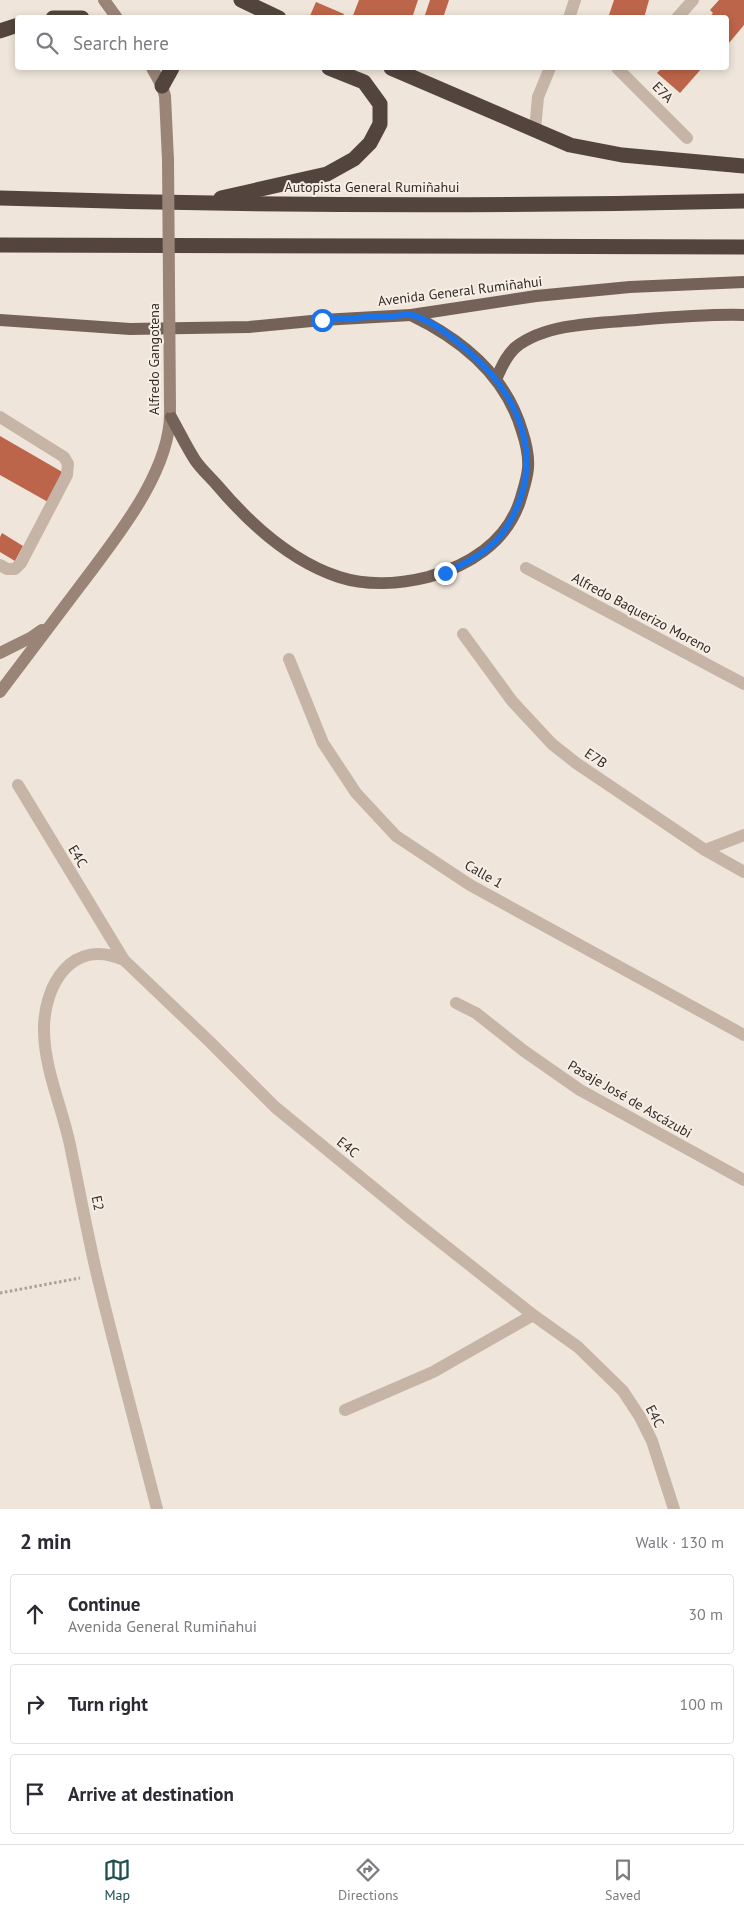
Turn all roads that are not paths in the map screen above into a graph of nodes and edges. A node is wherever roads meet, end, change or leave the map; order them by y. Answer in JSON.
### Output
{"nodes":[{"id":1,"x":104,"y":0,"type":"edge"},
{"id":2,"x":241,"y":0,"type":"edge"},
{"id":3,"x":575,"y":0,"type":"edge"},
{"id":4,"x":693,"y":0,"type":"edge"},
{"id":5,"x":680,"y":10,"type":"edge"},
{"id":6,"x":115,"y":15,"type":"edge"},
{"id":7,"x":273,"y":15,"type":"edge"},
{"id":8,"x":571,"y":15,"type":"edge"},
{"id":9,"x":15,"y":26,"type":"edge"},
{"id":10,"x":0,"y":31,"type":"edge"},
{"id":11,"x":153,"y":70,"type":"edge"},
{"id":12,"x":171,"y":70,"type":"edge"},
{"id":13,"x":334,"y":70,"type":"edge"},
{"id":14,"x":396,"y":70,"type":"edge"},
{"id":15,"x":549,"y":70,"type":"edge"},
{"id":16,"x":619,"y":70,"type":"edge"},
{"id":17,"x":162,"y":86,"type":"junction"},
{"id":18,"x":535,"y":130,"type":"junction"},
{"id":19,"x":687,"y":138,"type":"dead end"},
{"id":20,"x":744,"y":166,"type":"edge"},
{"id":21,"x":0,"y":198,"type":"edge"},
{"id":22,"x":744,"y":201,"type":"edge"},
{"id":23,"x":196,"y":204,"type":"junction"},
{"id":24,"x":0,"y":244,"type":"edge"},
{"id":25,"x":744,"y":247,"type":"edge"},
{"id":26,"x":744,"y":282,"type":"edge"},
{"id":27,"x":411,"y":315,"type":"junction"},
{"id":28,"x":744,"y":315,"type":"edge"},
{"id":29,"x":0,"y":320,"type":"edge"},
{"id":30,"x":496,"y":379,"type":"junction"},
{"id":31,"x":170,"y":412,"type":"junction"},
{"id":32,"x":0,"y":417,"type":"edge"},
{"id":33,"x":0,"y":565,"type":"edge"},
{"id":34,"x":526,"y":568,"type":"dead end"},
{"id":35,"x":53,"y":622,"type":"junction"},
{"id":36,"x":463,"y":634,"type":"dead end"},
{"id":37,"x":0,"y":653,"type":"edge"},
{"id":38,"x":289,"y":659,"type":"dead end"},
{"id":39,"x":744,"y":684,"type":"edge"},
{"id":40,"x":0,"y":692,"type":"edge"},
{"id":41,"x":18,"y":785,"type":"dead end"},
{"id":42,"x":744,"y":836,"type":"edge"},
{"id":43,"x":705,"y":850,"type":"junction"},
{"id":44,"x":744,"y":872,"type":"edge"},
{"id":45,"x":124,"y":960,"type":"junction"},
{"id":46,"x":456,"y":1003,"type":"dead end"},
{"id":47,"x":744,"y":1035,"type":"edge"},
{"id":48,"x":744,"y":1180,"type":"edge"},
{"id":49,"x":532,"y":1315,"type":"junction"},
{"id":50,"x":345,"y":1410,"type":"dead end"},
{"id":51,"x":157,"y":1509,"type":"edge"},
{"id":52,"x":674,"y":1509,"type":"edge"}],
"edges":[{"from":1,"to":6,"type":"street"},
{"from":2,"to":7,"type":"highway"},
{"from":3,"to":8,"type":"street"},
{"from":4,"to":5,"type":"street"},
{"from":9,"to":10,"type":"highway"},
{"from":11,"to":17,"type":"street","name":"Alfredo Gangotena"},
{"from":12,"to":17,"type":"highway"},
{"from":13,"to":23,"type":"highway"},
{"from":14,"to":18,"type":"highway"},
{"from":15,"to":18,"type":"street"},
{"from":16,"to":19,"type":"street","name":"E7A"},
{"from":17,"to":31,"type":"street","name":"Alfredo Gangotena","bridge":true},
{"from":18,"to":20,"type":"highway"},
{"from":21,"to":23,"type":"highway","name":"Autopista General Rumiñahui"},
{"from":22,"to":23,"type":"highway","name":"Autopista General Rumiñahui"},
{"from":24,"to":25,"type":"highway"},
{"from":26,"to":27,"type":"main road","name":"Avenida General Rumiñahui"},
{"from":27,"to":29,"type":"main road","name":"Avenida General Rumiñahui"},
{"from":27,"to":30,"type":"main road"},
{"from":28,"to":30,"type":"main road"},
{"from":30,"to":31,"type":"main road"},
{"from":31,"to":35,"type":"street","name":"Alfredo Gangotena"},
{"from":32,"to":33,"type":"street"},
{"from":34,"to":39,"type":"street","name":"Alfredo Baquerizo Moreno"},
{"from":35,"to":37,"type":"street"},
{"from":35,"to":40,"type":"street","name":"Alfredo Gangotena"},
{"from":36,"to":43,"type":"street","name":"E7B"},
{"from":38,"to":47,"type":"street","name":"Calle 1"},
{"from":41,"to":45,"type":"street","name":"E4C"},
{"from":42,"to":43,"type":"street"},
{"from":43,"to":44,"type":"street","name":"E7B"},
{"from":45,"to":49,"type":"street","name":"E4C"},
{"from":45,"to":51,"type":"street","name":"E2"},
{"from":46,"to":48,"type":"street","name":"Pasaje José de Ascázubi"},
{"from":49,"to":50,"type":"street"},
{"from":49,"to":52,"type":"street","name":"E4C"}]}
